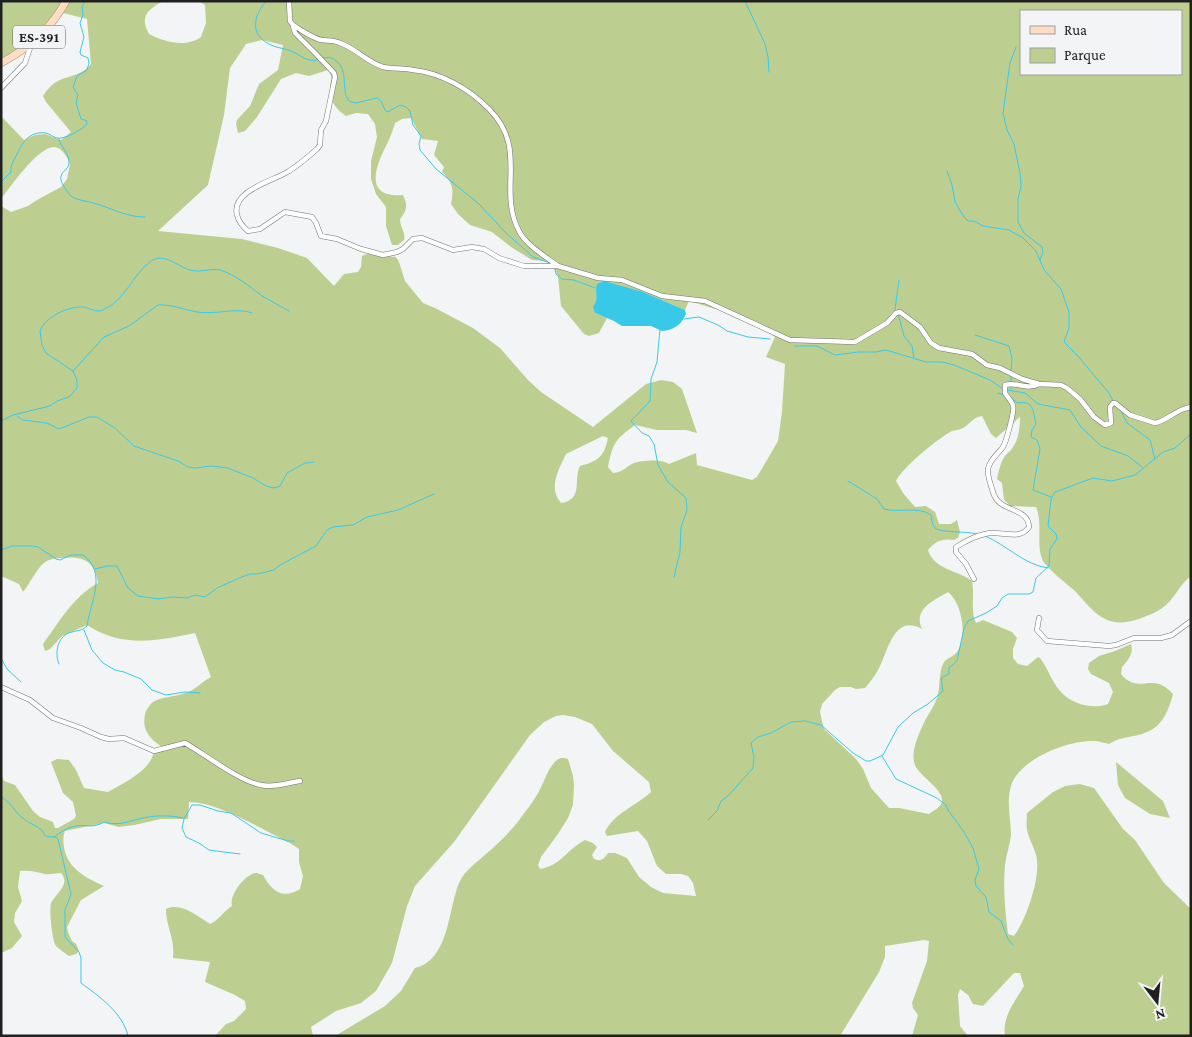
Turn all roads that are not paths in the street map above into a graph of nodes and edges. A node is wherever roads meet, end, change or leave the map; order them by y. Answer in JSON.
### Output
{"nodes":[{"id":1,"x":66,"y":1,"type":"edge"},
{"id":2,"x":289,"y":1,"type":"edge"},
{"id":3,"x":293,"y":26,"type":"junction"},
{"id":4,"x":32,"y":43,"type":"junction"},
{"id":5,"x":1,"y":63,"type":"edge"},
{"id":6,"x":1,"y":88,"type":"edge"},
{"id":7,"x":558,"y":266,"type":"junction"},
{"id":8,"x":1039,"y":384,"type":"junction"},
{"id":9,"x":1191,"y":407,"type":"edge"},
{"id":10,"x":974,"y":579,"type":"dead end"},
{"id":11,"x":1039,"y":618,"type":"dead end"},
{"id":12,"x":1191,"y":620,"type":"edge"},
{"id":13,"x":1,"y":687,"type":"edge"},
{"id":14,"x":300,"y":781,"type":"dead end"}],
"edges":[{"from":1,"to":4,"type":"main road","number":"ES-391"},
{"from":2,"to":3,"type":"street"},
{"from":3,"to":7,"type":"street"},
{"from":3,"to":7,"type":"street"},
{"from":4,"to":5,"type":"main road","number":"ES-391"},
{"from":4,"to":6,"type":"street"},
{"from":7,"to":8,"type":"street"},
{"from":8,"to":9,"type":"street"},
{"from":8,"to":10,"type":"street"},
{"from":11,"to":12,"type":"street"},
{"from":13,"to":14,"type":"street"}]}
